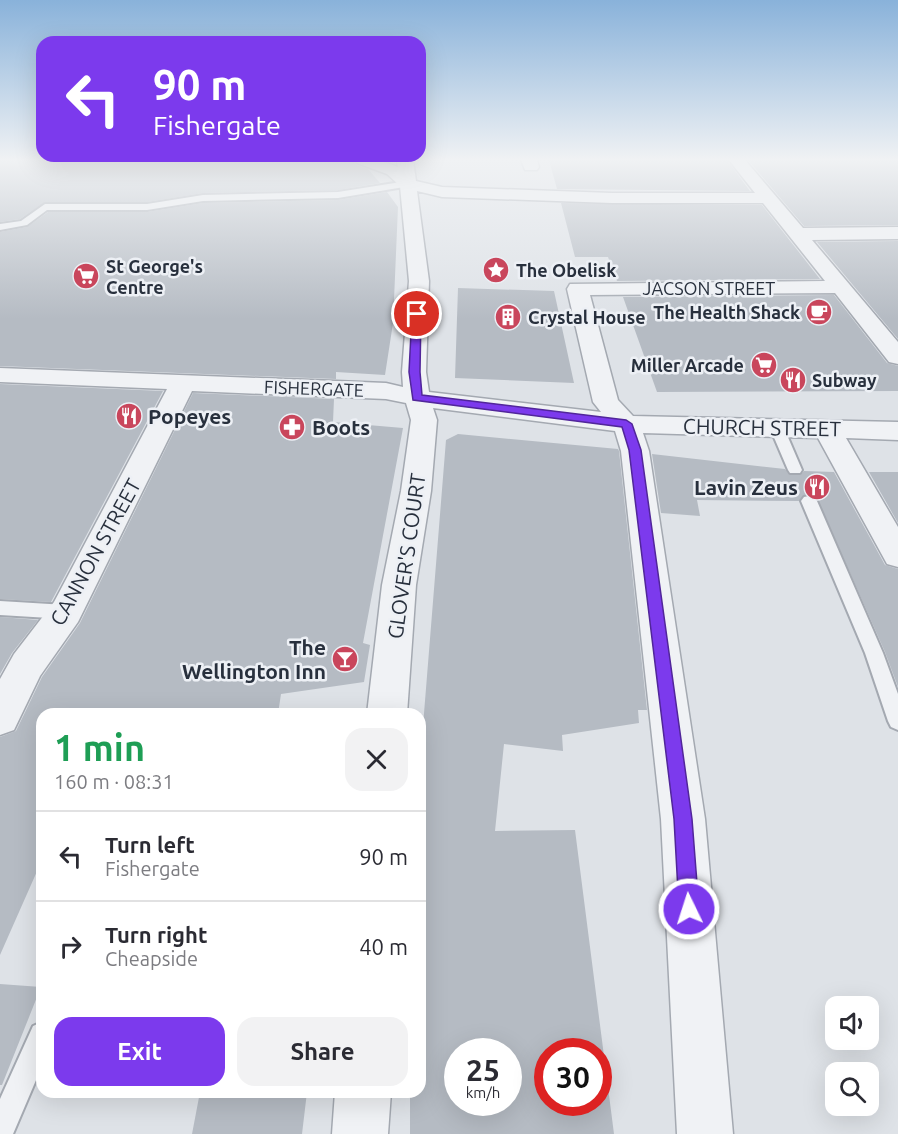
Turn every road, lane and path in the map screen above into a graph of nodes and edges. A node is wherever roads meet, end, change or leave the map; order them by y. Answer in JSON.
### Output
{"nodes":[{"id":1,"x":37,"y":213,"type":"edge"},
{"id":2,"x":411,"y":213,"type":"edge"},
{"id":3,"x":778,"y":213,"type":"edge"},
{"id":4,"x":0,"y":227,"type":"edge"},
{"id":5,"x":898,"y":233,"type":"edge"},
{"id":6,"x":796,"y":234,"type":"junction"},
{"id":7,"x":840,"y":287,"type":"junction"},
{"id":8,"x":898,"y":357,"type":"edge"},
{"id":9,"x":0,"y":375,"type":"edge"},
{"id":10,"x":183,"y":383,"type":"junction"},
{"id":11,"x":417,"y":398,"type":"junction"},
{"id":12,"x":626,"y":424,"type":"junction"},
{"id":13,"x":777,"y":428,"type":"junction"},
{"id":14,"x":826,"y":428,"type":"junction"},
{"id":15,"x":898,"y":432,"type":"edge"},
{"id":16,"x":795,"y":470,"type":"dead end"},
{"id":17,"x":809,"y":501,"type":"dead end"},
{"id":18,"x":898,"y":555,"type":"edge"},
{"id":19,"x":0,"y":608,"type":"edge"},
{"id":20,"x":66,"y":612,"type":"junction"},
{"id":21,"x":388,"y":708,"type":"edge"},
{"id":22,"x":0,"y":717,"type":"edge"},
{"id":23,"x":898,"y":721,"type":"edge"},
{"id":24,"x":36,"y":1049,"type":"edge"},
{"id":25,"x":363,"y":1098,"type":"edge"},
{"id":26,"x":0,"y":1132,"type":"edge"},
{"id":27,"x":360,"y":1134,"type":"edge"},
{"id":28,"x":705,"y":1134,"type":"edge"}],
"edges":[{"from":1,"to":4,"type":"lane"},
{"from":2,"to":11,"type":"street","name":"GLOVER'S COURT"},
{"from":3,"to":6,"type":"street"},
{"from":5,"to":6,"type":"street"},
{"from":6,"to":7,"type":"street"},
{"from":7,"to":8,"type":"street"},
{"from":7,"to":12,"type":"street","name":"JACSON STREET"},
{"from":9,"to":10,"type":"street","name":"FISHERGATE"},
{"from":10,"to":11,"type":"street","name":"FISHERGATE"},
{"from":10,"to":20,"type":"street","name":"CANNON STREET"},
{"from":11,"to":12,"type":"street","name":"FISHERGATE"},
{"from":11,"to":21,"type":"street","name":"GLOVER'S COURT"},
{"from":12,"to":13,"type":"street","name":"CHURCH STREET"},
{"from":12,"to":28,"type":"street"},
{"from":13,"to":14,"type":"street","name":"CHURCH STREET"},
{"from":13,"to":16,"type":"lane"},
{"from":14,"to":15,"type":"street","name":"CHURCH STREET"},
{"from":14,"to":18,"type":"street"},
{"from":17,"to":23,"type":"lane"},
{"from":19,"to":20,"type":"lane"},
{"from":20,"to":22,"type":"street","name":"CANNON STREET"},
{"from":24,"to":26,"type":"lane"},
{"from":25,"to":27,"type":"street"}]}
